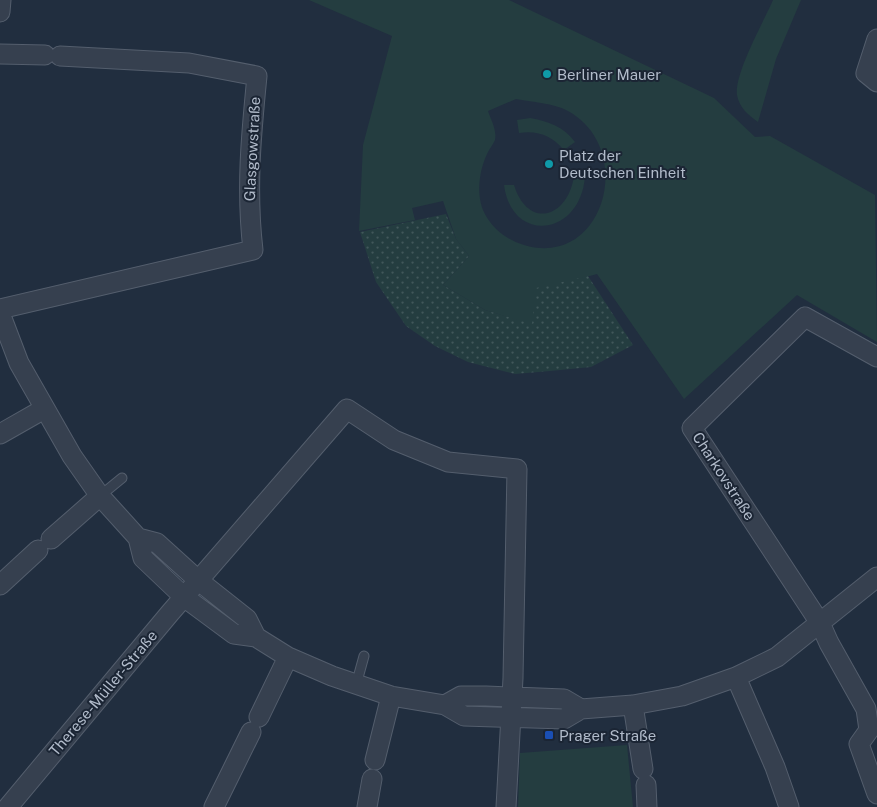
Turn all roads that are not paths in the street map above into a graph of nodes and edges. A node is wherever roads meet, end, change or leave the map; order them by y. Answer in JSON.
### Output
{"nodes":[{"id":1,"x":877,"y":39,"type":"edge"},
{"id":2,"x":0,"y":54,"type":"edge"},
{"id":3,"x":877,"y":82,"type":"edge"},
{"id":4,"x":0,"y":309,"type":"edge"},
{"id":5,"x":0,"y":313,"type":"edge"},
{"id":6,"x":877,"y":357,"type":"edge"},
{"id":7,"x":44,"y":410,"type":"junction"},
{"id":8,"x":0,"y":434,"type":"edge"},
{"id":9,"x":122,"y":478,"type":"dead end"},
{"id":10,"x":100,"y":496,"type":"junction"},
{"id":11,"x":138,"y":538,"type":"junction"},
{"id":12,"x":877,"y":577,"type":"edge"},
{"id":13,"x":199,"y":581,"type":"junction"},
{"id":14,"x":0,"y":585,"type":"edge"},
{"id":15,"x":184,"y":597,"type":"junction"},
{"id":16,"x":820,"y":624,"type":"junction"},
{"id":17,"x":256,"y":637,"type":"junction"},
{"id":18,"x":364,"y":656,"type":"dead end"},
{"id":19,"x":288,"y":657,"type":"junction"},
{"id":20,"x":736,"y":677,"type":"junction"},
{"id":21,"x":356,"y":685,"type":"junction"},
{"id":22,"x":391,"y":696,"type":"junction"},
{"id":23,"x":512,"y":697,"type":"junction"},
{"id":24,"x":444,"y":705,"type":"junction"},
{"id":25,"x":633,"y":705,"type":"junction"},
{"id":26,"x":581,"y":709,"type":"junction"},
{"id":27,"x":511,"y":718,"type":"junction"},
{"id":28,"x":375,"y":760,"type":"dead end"},
{"id":29,"x":372,"y":779,"type":"dead end"},
{"id":30,"x":877,"y":794,"type":"edge"},
{"id":31,"x":8,"y":807,"type":"edge"},
{"id":32,"x":214,"y":807,"type":"edge"},
{"id":33,"x":367,"y":807,"type":"edge"},
{"id":34,"x":506,"y":807,"type":"edge"},
{"id":35,"x":647,"y":807,"type":"edge"},
{"id":36,"x":789,"y":807,"type":"edge"}],
"edges":[{"from":1,"to":3,"type":"street"},
{"from":2,"to":4,"type":"street","name":"Glasgowstraße"},
{"from":5,"to":7,"type":"street"},
{"from":6,"to":16,"type":"street","name":"Charkovstraße"},
{"from":7,"to":8,"type":"street"},
{"from":7,"to":10,"type":"street"},
{"from":9,"to":10,"type":"lane"},
{"from":10,"to":11,"type":"street"},
{"from":10,"to":14,"type":"street"},
{"from":11,"to":13,"type":"street"},
{"from":11,"to":15,"type":"street"},
{"from":12,"to":16,"type":"street"},
{"from":13,"to":15,"type":"street","name":"Therese-Müller-Straße"},
{"from":13,"to":17,"type":"street"},
{"from":13,"to":23,"type":"street"},
{"from":15,"to":17,"type":"street"},
{"from":15,"to":31,"type":"street","name":"Therese-Müller-Straße"},
{"from":16,"to":20,"type":"street"},
{"from":16,"to":30,"type":"street"},
{"from":17,"to":19,"type":"street"},
{"from":18,"to":21,"type":"lane"},
{"from":19,"to":21,"type":"street"},
{"from":19,"to":32,"type":"street"},
{"from":20,"to":25,"type":"street"},
{"from":20,"to":36,"type":"street"},
{"from":21,"to":22,"type":"street"},
{"from":22,"to":24,"type":"street"},
{"from":22,"to":28,"type":"street"},
{"from":23,"to":24,"type":"street"},
{"from":23,"to":26,"type":"street"},
{"from":23,"to":27,"type":"street"},
{"from":24,"to":27,"type":"street"},
{"from":25,"to":26,"type":"street"},
{"from":25,"to":35,"type":"street"},
{"from":26,"to":27,"type":"street"},
{"from":27,"to":34,"type":"street"},
{"from":29,"to":33,"type":"street"}]}
